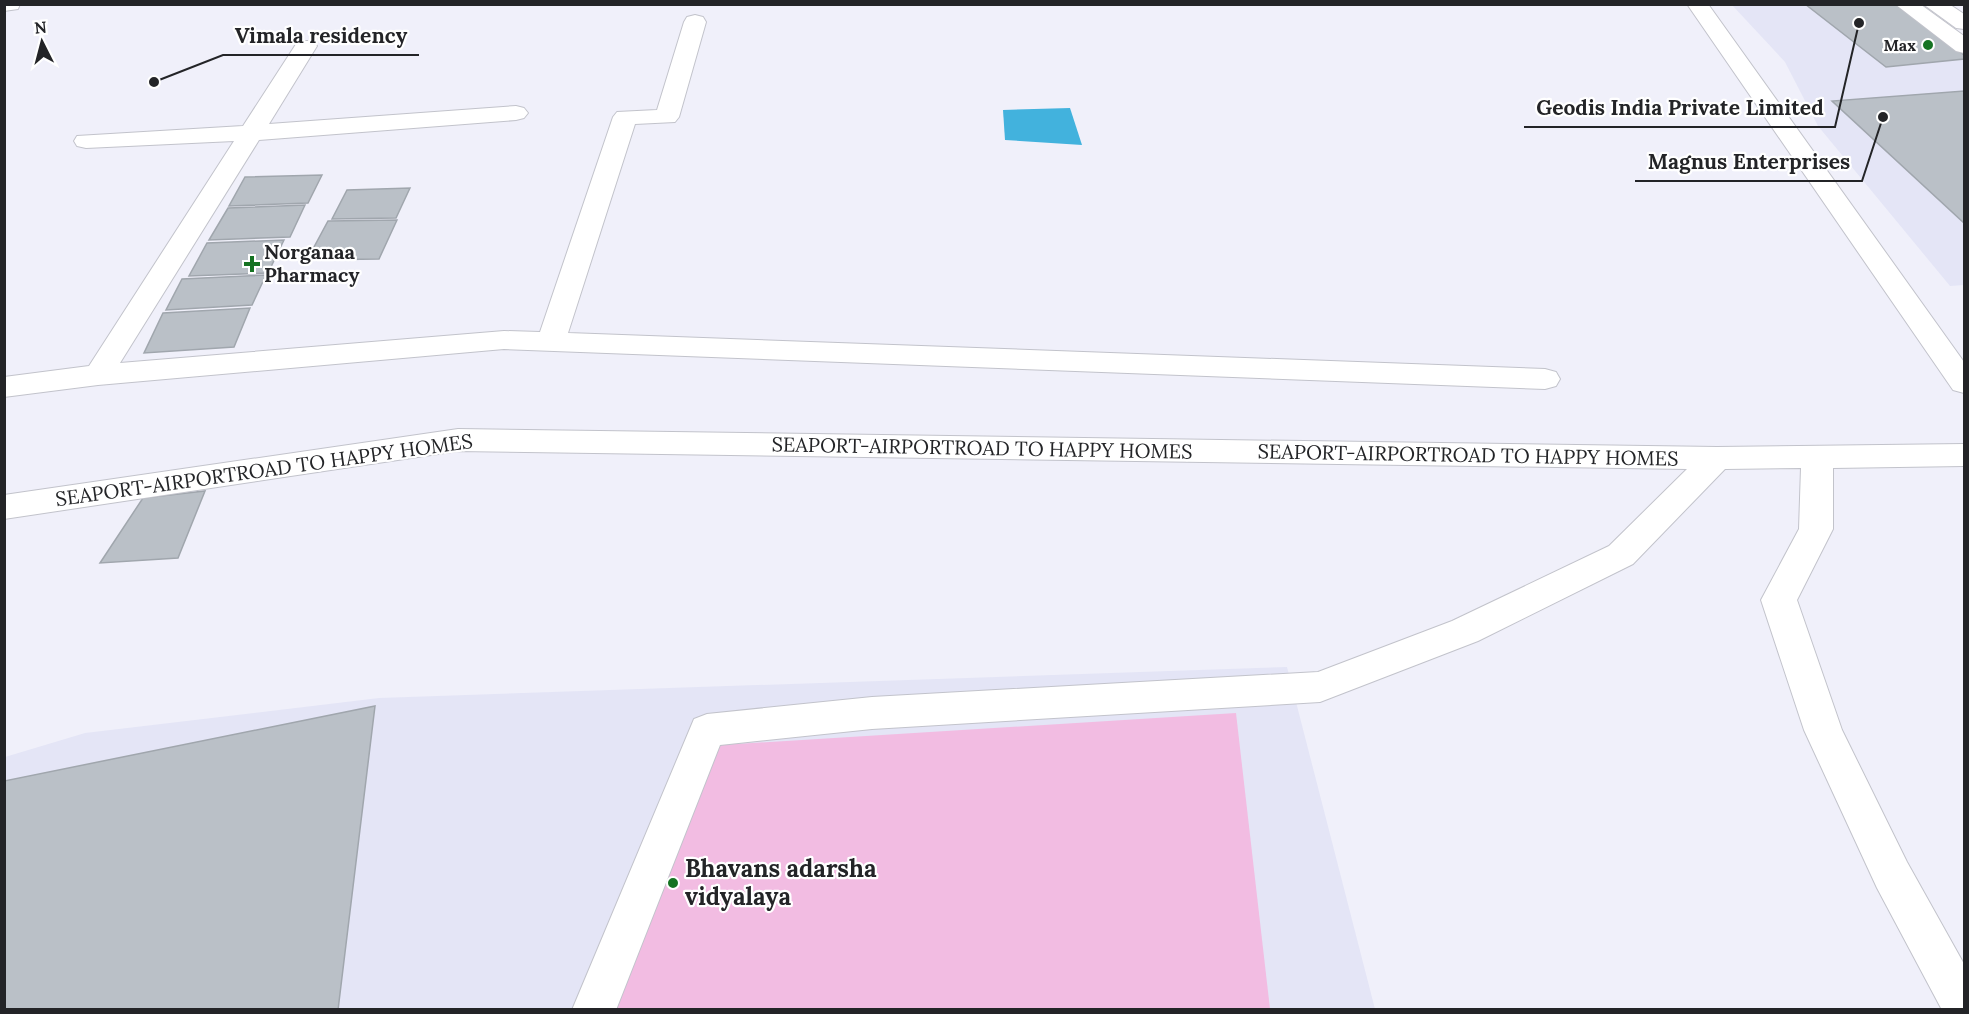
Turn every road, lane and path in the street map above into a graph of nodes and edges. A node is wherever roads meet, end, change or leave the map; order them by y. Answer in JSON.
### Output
{"nodes":[{"id":1,"x":10,"y":4,"type":"edge"},
{"id":2,"x":1697,"y":4,"type":"edge"},
{"id":3,"x":1905,"y":4,"type":"edge"},
{"id":4,"x":1933,"y":4,"type":"edge"},
{"id":5,"x":4,"y":5,"type":"edge"},
{"id":6,"x":695,"y":22,"type":"dead end"},
{"id":7,"x":1965,"y":23,"type":"edge"},
{"id":8,"x":306,"y":45,"type":"dead end"},
{"id":9,"x":1965,"y":46,"type":"edge"},
{"id":10,"x":516,"y":113,"type":"dead end"},
{"id":11,"x":249,"y":133,"type":"junction"},
{"id":12,"x":86,"y":141,"type":"dead end"},
{"id":13,"x":551,"y":342,"type":"junction"},
{"id":14,"x":98,"y":375,"type":"junction"},
{"id":15,"x":1545,"y":380,"type":"dead end"},
{"id":16,"x":1965,"y":382,"type":"edge"},
{"id":17,"x":4,"y":387,"type":"edge"},
{"id":18,"x":1965,"y":455,"type":"edge"},
{"id":19,"x":1817,"y":457,"type":"junction"},
{"id":20,"x":1717,"y":458,"type":"junction"},
{"id":21,"x":4,"y":507,"type":"edge"},
{"id":22,"x":1965,"y":1006,"type":"edge"},
{"id":23,"x":594,"y":1010,"type":"edge"}],
"edges":[{"from":1,"to":5,"type":"street"},
{"from":2,"to":16,"type":"street"},
{"from":3,"to":9,"type":"street"},
{"from":4,"to":7,"type":"street"},
{"from":6,"to":13,"type":"street"},
{"from":8,"to":11,"type":"street"},
{"from":10,"to":11,"type":"street"},
{"from":11,"to":12,"type":"street"},
{"from":11,"to":14,"type":"street"},
{"from":13,"to":14,"type":"street"},
{"from":13,"to":15,"type":"street"},
{"from":14,"to":17,"type":"street"},
{"from":18,"to":19,"type":"street","name":"SEAPORT-AIRPORTROAD TO HAPPY HOMES"},
{"from":19,"to":20,"type":"street","name":"SEAPORT-AIRPORTROAD TO HAPPY HOMES"},
{"from":19,"to":22,"type":"street"},
{"from":20,"to":21,"type":"street","name":"SEAPORT-AIRPORTROAD TO HAPPY HOMES"},
{"from":20,"to":23,"type":"street"}]}
